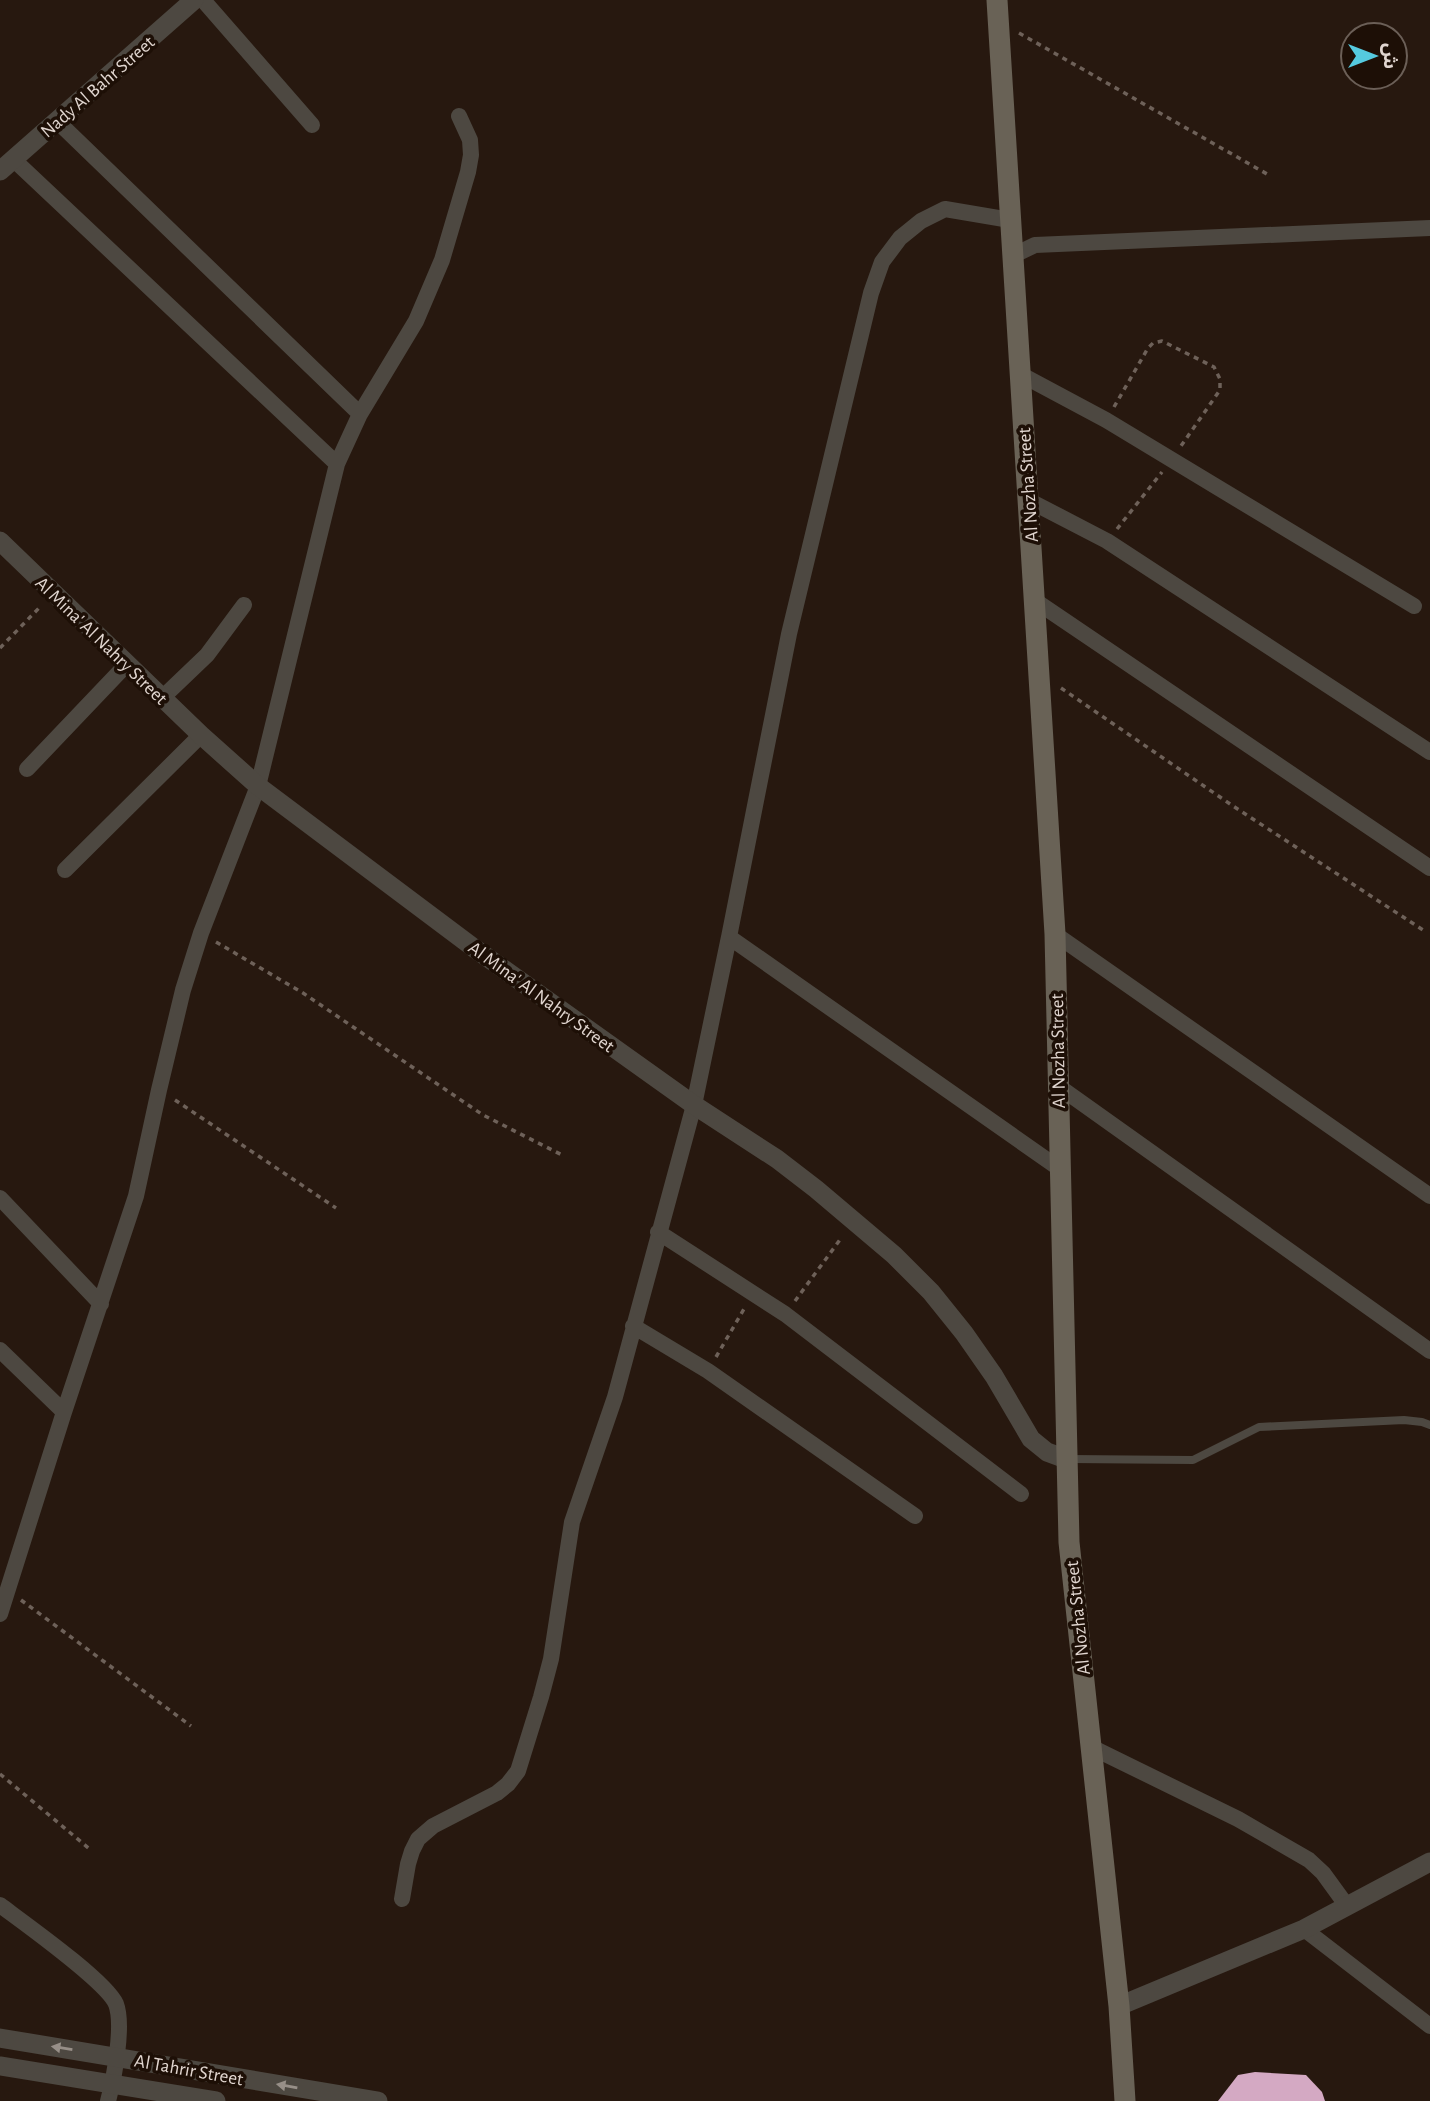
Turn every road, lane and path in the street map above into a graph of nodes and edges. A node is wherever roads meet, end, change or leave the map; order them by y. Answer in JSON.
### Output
{"nodes":[{"id":1,"x":194,"y":0,"type":"edge"},
{"id":2,"x":203,"y":0,"type":"edge"},
{"id":3,"x":998,"y":11,"type":"edge"},
{"id":4,"x":459,"y":116,"type":"dead end"},
{"id":5,"x":57,"y":121,"type":"junction"},
{"id":6,"x":312,"y":125,"type":"dead end"},
{"id":7,"x":7,"y":165,"type":"edge"},
{"id":8,"x":1267,"y":174,"type":"dead end"},
{"id":9,"x":1010,"y":220,"type":"junction"},
{"id":10,"x":1430,"y":228,"type":"edge"},
{"id":11,"x":1012,"y":257,"type":"junction"},
{"id":12,"x":1020,"y":374,"type":"junction"},
{"id":13,"x":360,"y":414,"type":"junction"},
{"id":14,"x":1106,"y":421,"type":"junction"},
{"id":15,"x":1171,"y":461,"type":"junction"},
{"id":16,"x":337,"y":464,"type":"junction"},
{"id":17,"x":1028,"y":500,"type":"junction"},
{"id":18,"x":0,"y":541,"type":"edge"},
{"id":19,"x":1107,"y":541,"type":"junction"},
{"id":20,"x":54,"y":593,"type":"junction"},
{"id":21,"x":1034,"y":600,"type":"junction"},
{"id":22,"x":244,"y":605,"type":"dead end"},
{"id":23,"x":1414,"y":606,"type":"dead end"},
{"id":24,"x":0,"y":648,"type":"edge"},
{"id":25,"x":127,"y":664,"type":"junction"},
{"id":26,"x":1039,"y":673,"type":"junction"},
{"id":27,"x":162,"y":698,"type":"junction"},
{"id":28,"x":201,"y":735,"type":"junction"},
{"id":29,"x":1430,"y":752,"type":"edge"},
{"id":30,"x":27,"y":769,"type":"dead end"},
{"id":31,"x":258,"y":786,"type":"junction"},
{"id":32,"x":1430,"y":869,"type":"edge"},
{"id":33,"x":65,"y":870,"type":"dead end"},
{"id":34,"x":1423,"y":930,"type":"dead end"},
{"id":35,"x":201,"y":933,"type":"junction"},
{"id":36,"x":1055,"y":934,"type":"junction"},
{"id":37,"x":729,"y":937,"type":"junction"},
{"id":38,"x":1058,"y":1086,"type":"junction"},
{"id":39,"x":159,"y":1090,"type":"junction"},
{"id":40,"x":694,"y":1105,"type":"junction"},
{"id":41,"x":562,"y":1155,"type":"dead end"},
{"id":42,"x":1060,"y":1169,"type":"junction"},
{"id":43,"x":1430,"y":1196,"type":"edge"},
{"id":44,"x":0,"y":1198,"type":"edge"},
{"id":45,"x":336,"y":1208,"type":"dead end"},
{"id":46,"x":854,"y":1221,"type":"junction"},
{"id":47,"x":658,"y":1232,"type":"junction"},
{"id":48,"x":753,"y":1294,"type":"junction"},
{"id":49,"x":101,"y":1304,"type":"junction"},
{"id":50,"x":785,"y":1314,"type":"junction"},
{"id":51,"x":634,"y":1326,"type":"junction"},
{"id":52,"x":0,"y":1350,"type":"edge"},
{"id":53,"x":1430,"y":1351,"type":"edge"},
{"id":54,"x":708,"y":1371,"type":"junction"},
{"id":55,"x":64,"y":1412,"type":"junction"},
{"id":56,"x":1430,"y":1425,"type":"edge"},
{"id":57,"x":1066,"y":1459,"type":"junction"},
{"id":58,"x":1021,"y":1494,"type":"dead end"},
{"id":59,"x":915,"y":1516,"type":"dead end"},
{"id":60,"x":7,"y":1590,"type":"junction"},
{"id":61,"x":0,"y":1614,"type":"edge"},
{"id":62,"x":191,"y":1726,"type":"dead end"},
{"id":63,"x":1091,"y":1747,"type":"junction"},
{"id":64,"x":0,"y":1774,"type":"edge"},
{"id":65,"x":92,"y":1851,"type":"dead end"},
{"id":66,"x":1430,"y":1862,"type":"edge"},
{"id":67,"x":402,"y":1899,"type":"dead end"},
{"id":68,"x":0,"y":1905,"type":"edge"},
{"id":69,"x":1347,"y":1906,"type":"junction"},
{"id":70,"x":1304,"y":1929,"type":"junction"},
{"id":71,"x":1119,"y":2006,"type":"junction"},
{"id":72,"x":1430,"y":2026,"type":"edge"},
{"id":73,"x":0,"y":2038,"type":"edge"},
{"id":74,"x":116,"y":2057,"type":"junction"},
{"id":75,"x":0,"y":2066,"type":"edge"},
{"id":76,"x":111,"y":2093,"type":"edge"},
{"id":77,"x":216,"y":2101,"type":"edge"},
{"id":78,"x":372,"y":2101,"type":"edge"},
{"id":79,"x":1125,"y":2101,"type":"edge"}],
"edges":[{"from":1,"to":5,"type":"street","name":"Nady Al Bahr Street"},
{"from":2,"to":6,"type":"street"},
{"from":3,"to":8,"type":"path"},
{"from":3,"to":9,"type":"main road","name":"Al Nozha Street"},
{"from":4,"to":13,"type":"street"},
{"from":5,"to":7,"type":"street","name":"Nady Al Bahr Street"},
{"from":5,"to":13,"type":"street"},
{"from":7,"to":16,"type":"street"},
{"from":9,"to":11,"type":"main road","name":"Al Nozha Street"},
{"from":9,"to":37,"type":"street"},
{"from":10,"to":11,"type":"street"},
{"from":11,"to":12,"type":"main road","name":"Al Nozha Street"},
{"from":12,"to":14,"type":"street"},
{"from":12,"to":17,"type":"main road","name":"Al Nozha Street"},
{"from":13,"to":16,"type":"street"},
{"from":14,"to":15,"type":"street"},
{"from":14,"to":15,"type":"path"},
{"from":15,"to":19,"type":"path"},
{"from":15,"to":23,"type":"street"},
{"from":16,"to":31,"type":"street"},
{"from":17,"to":19,"type":"street"},
{"from":17,"to":21,"type":"main road","name":"Al Nozha Street"},
{"from":18,"to":20,"type":"street","name":"Al Mina' Al Nahry Street"},
{"from":19,"to":29,"type":"street"},
{"from":20,"to":24,"type":"path"},
{"from":20,"to":25,"type":"street","name":"Al Mina' Al Nahry Street"},
{"from":21,"to":26,"type":"main road","name":"Al Nozha Street"},
{"from":21,"to":32,"type":"street"},
{"from":22,"to":27,"type":"street"},
{"from":25,"to":27,"type":"street","name":"Al Mina' Al Nahry Street"},
{"from":25,"to":30,"type":"street"},
{"from":26,"to":34,"type":"path"},
{"from":26,"to":36,"type":"main road","name":"Al Nozha Street"},
{"from":27,"to":28,"type":"street","name":"Al Mina' Al Nahry Street"},
{"from":28,"to":31,"type":"street","name":"Al Mina' Al Nahry Street"},
{"from":28,"to":33,"type":"street"},
{"from":31,"to":35,"type":"street"},
{"from":31,"to":40,"type":"street","name":"Al Mina' Al Nahry Street"},
{"from":35,"to":39,"type":"street"},
{"from":35,"to":41,"type":"path"},
{"from":36,"to":38,"type":"main road","name":"Al Nozha Street"},
{"from":36,"to":43,"type":"street"},
{"from":37,"to":40,"type":"street"},
{"from":37,"to":42,"type":"street"},
{"from":38,"to":42,"type":"main road","name":"Al Nozha Street"},
{"from":38,"to":53,"type":"street"},
{"from":39,"to":45,"type":"path"},
{"from":39,"to":49,"type":"street"},
{"from":40,"to":46,"type":"street","name":"Al Mina' Al Nahry Street"},
{"from":40,"to":47,"type":"street"},
{"from":42,"to":57,"type":"main road","name":"Al Nozha Street"},
{"from":44,"to":49,"type":"street"},
{"from":46,"to":50,"type":"path"},
{"from":46,"to":57,"type":"street","name":"Al Mina' Al Nahry Street"},
{"from":47,"to":48,"type":"street"},
{"from":47,"to":51,"type":"street"},
{"from":48,"to":50,"type":"street"},
{"from":48,"to":54,"type":"path"},
{"from":49,"to":55,"type":"street"},
{"from":50,"to":58,"type":"street"},
{"from":51,"to":54,"type":"street"},
{"from":51,"to":67,"type":"street"},
{"from":52,"to":55,"type":"street"},
{"from":54,"to":59,"type":"street"},
{"from":55,"to":60,"type":"street"},
{"from":56,"to":57,"type":"lane"},
{"from":57,"to":63,"type":"main road","name":"Al Nozha Street"},
{"from":60,"to":61,"type":"street"},
{"from":60,"to":62,"type":"path"},
{"from":63,"to":69,"type":"street"},
{"from":63,"to":71,"type":"main road","name":"Al Nozha Street"},
{"from":64,"to":65,"type":"path"},
{"from":66,"to":69,"type":"street"},
{"from":68,"to":74,"type":"street"},
{"from":69,"to":70,"type":"street"},
{"from":70,"to":71,"type":"street"},
{"from":70,"to":72,"type":"street"},
{"from":71,"to":79,"type":"main road","name":"Al Nozha Street"},
{"from":74,"to":73,"type":"street","name":"Al Tahrir Street","one_way":true},
{"from":74,"to":76,"type":"street"},
{"from":78,"to":74,"type":"street","name":"Al Tahrir Street","one_way":true},
{"from":75,"to":76,"type":"street","name":"Al Tahrir Street"},
{"from":76,"to":77,"type":"street","name":"Al Tahrir Street"}]}
